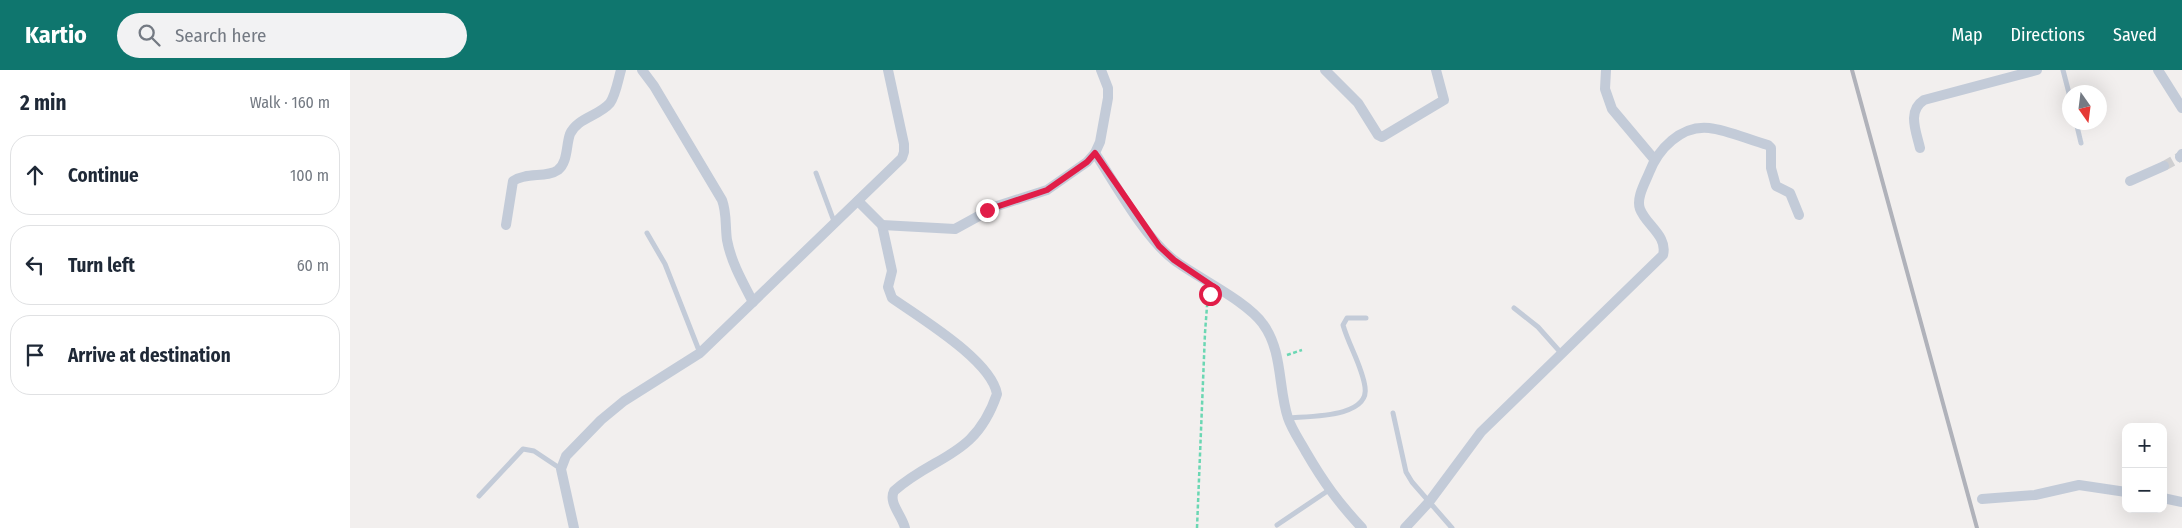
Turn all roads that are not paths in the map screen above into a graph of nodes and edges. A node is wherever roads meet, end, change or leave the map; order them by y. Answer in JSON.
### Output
{"nodes":[{"id":1,"x":621,"y":70,"type":"edge"},
{"id":2,"x":642,"y":70,"type":"edge"},
{"id":3,"x":888,"y":70,"type":"edge"},
{"id":4,"x":1101,"y":70,"type":"edge"},
{"id":5,"x":1325,"y":70,"type":"edge"},
{"id":6,"x":1436,"y":70,"type":"edge"},
{"id":7,"x":1606,"y":70,"type":"edge"},
{"id":8,"x":2037,"y":70,"type":"edge"},
{"id":9,"x":2063,"y":70,"type":"edge"},
{"id":10,"x":2158,"y":70,"type":"edge"},
{"id":11,"x":2067,"y":85,"type":"edge"},
{"id":12,"x":2182,"y":108,"type":"edge"},
{"id":13,"x":2078,"y":130,"type":"edge"},
{"id":14,"x":2081,"y":143,"type":"dead end"},
{"id":15,"x":1920,"y":148,"type":"dead end"},
{"id":16,"x":1095,"y":153,"type":"junction"},
{"id":17,"x":1654,"y":159,"type":"junction"},
{"id":18,"x":2164,"y":166,"type":"tunnel mouth"},
{"id":19,"x":816,"y":173,"type":"dead end"},
{"id":20,"x":2130,"y":181,"type":"dead end"},
{"id":21,"x":858,"y":201,"type":"junction"},
{"id":22,"x":1799,"y":215,"type":"dead end"},
{"id":23,"x":834,"y":224,"type":"junction"},
{"id":24,"x":506,"y":225,"type":"dead end"},
{"id":25,"x":882,"y":225,"type":"junction"},
{"id":26,"x":647,"y":233,"type":"dead end"},
{"id":27,"x":754,"y":302,"type":"junction"},
{"id":28,"x":1514,"y":308,"type":"dead end"},
{"id":29,"x":1366,"y":318,"type":"dead end"},
{"id":30,"x":700,"y":352,"type":"junction"},
{"id":31,"x":1562,"y":354,"type":"junction"},
{"id":32,"x":1393,"y":413,"type":"dead end"},
{"id":33,"x":1288,"y":418,"type":"junction"},
{"id":34,"x":561,"y":470,"type":"junction"},
{"id":35,"x":1328,"y":490,"type":"junction"},
{"id":36,"x":2122,"y":491,"type":"edge"},
{"id":37,"x":479,"y":496,"type":"dead end"},
{"id":38,"x":1982,"y":499,"type":"dead end"},
{"id":39,"x":2167,"y":499,"type":"edge"},
{"id":40,"x":1429,"y":502,"type":"junction"},
{"id":41,"x":2182,"y":502,"type":"edge"},
{"id":42,"x":1276,"y":525,"type":"dead end"},
{"id":43,"x":574,"y":528,"type":"edge"},
{"id":44,"x":905,"y":528,"type":"edge"},
{"id":45,"x":1362,"y":528,"type":"edge"},
{"id":46,"x":1404,"y":528,"type":"edge"},
{"id":47,"x":1452,"y":528,"type":"edge"}],
"edges":[{"from":1,"to":24,"type":"street"},
{"from":2,"to":27,"type":"street"},
{"from":3,"to":21,"type":"street"},
{"from":4,"to":16,"type":"street"},
{"from":5,"to":6,"type":"street"},
{"from":7,"to":17,"type":"street"},
{"from":8,"to":15,"type":"street"},
{"from":9,"to":11,"type":"lane"},
{"from":10,"to":12,"type":"street"},
{"from":13,"to":14,"type":"lane"},
{"from":16,"to":25,"type":"street"},
{"from":16,"to":33,"type":"street"},
{"from":17,"to":22,"type":"street"},
{"from":17,"to":31,"type":"street"},
{"from":18,"to":20,"type":"street"},
{"from":19,"to":23,"type":"lane"},
{"from":21,"to":23,"type":"street"},
{"from":21,"to":25,"type":"street"},
{"from":23,"to":27,"type":"street"},
{"from":25,"to":44,"type":"street"},
{"from":26,"to":30,"type":"lane"},
{"from":27,"to":30,"type":"street"},
{"from":28,"to":31,"type":"lane"},
{"from":29,"to":33,"type":"lane"},
{"from":30,"to":34,"type":"street"},
{"from":31,"to":40,"type":"street"},
{"from":32,"to":40,"type":"lane"},
{"from":33,"to":35,"type":"street"},
{"from":34,"to":37,"type":"lane"},
{"from":34,"to":43,"type":"street"},
{"from":35,"to":42,"type":"lane"},
{"from":35,"to":45,"type":"street"},
{"from":36,"to":38,"type":"street"},
{"from":39,"to":41,"type":"street"},
{"from":40,"to":46,"type":"street"},
{"from":40,"to":47,"type":"lane"}]}
